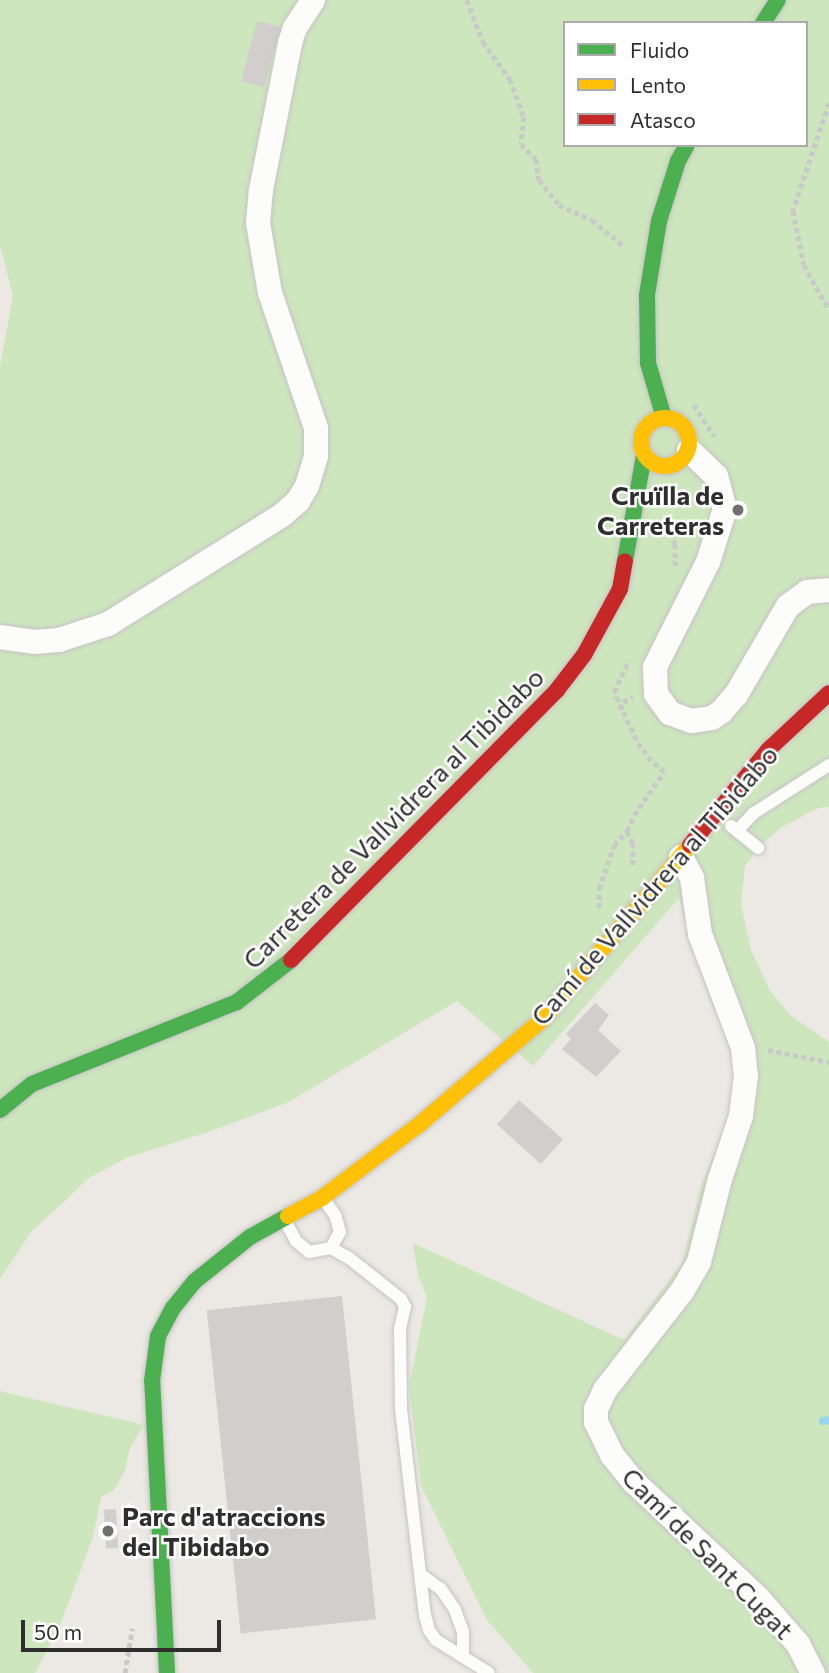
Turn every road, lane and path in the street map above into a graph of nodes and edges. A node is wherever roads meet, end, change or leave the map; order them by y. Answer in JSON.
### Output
{"nodes":[{"id":1,"x":313,"y":0,"type":"edge"},
{"id":2,"x":467,"y":0,"type":"edge"},
{"id":3,"x":778,"y":0,"type":"edge"},
{"id":4,"x":764,"y":21,"type":"edge"},
{"id":5,"x":829,"y":103,"type":"edge"},
{"id":6,"x":686,"y":147,"type":"edge"},
{"id":7,"x":634,"y":254,"type":"dead end"},
{"id":8,"x":829,"y":310,"type":"edge"},
{"id":9,"x":664,"y":418,"type":"junction"},
{"id":10,"x":689,"y":450,"type":"junction"},
{"id":11,"x":644,"y":455,"type":"junction"},
{"id":12,"x":639,"y":495,"type":"junction"},
{"id":13,"x":676,"y":573,"type":"dead end"},
{"id":14,"x":826,"y":584,"type":"edge"},
{"id":15,"x":0,"y":637,"type":"edge"},
{"id":16,"x":632,"y":654,"type":"dead end"},
{"id":17,"x":829,"y":693,"type":"edge"},
{"id":18,"x":829,"y":765,"type":"edge"},
{"id":19,"x":715,"y":813,"type":"junction"},
{"id":20,"x":737,"y":831,"type":"junction"},
{"id":21,"x":758,"y":849,"type":"dead end"},
{"id":22,"x":681,"y":857,"type":"junction"},
{"id":23,"x":596,"y":920,"type":"dead end"},
{"id":24,"x":743,"y":1048,"type":"junction"},
{"id":25,"x":829,"y":1062,"type":"edge"},
{"id":26,"x":0,"y":1110,"type":"edge"},
{"id":27,"x":323,"y":1197,"type":"junction"},
{"id":28,"x":284,"y":1219,"type":"junction"},
{"id":29,"x":331,"y":1248,"type":"junction"},
{"id":30,"x":420,"y":1574,"type":"junction"},
{"id":31,"x":463,"y":1656,"type":"junction"},
{"id":32,"x":167,"y":1673,"type":"edge"},
{"id":33,"x":489,"y":1673,"type":"edge"},
{"id":34,"x":813,"y":1673,"type":"edge"}],
"edges":[{"from":1,"to":15,"type":"street"},
{"from":2,"to":7,"type":"path"},
{"from":3,"to":4,"type":"street"},
{"from":5,"to":8,"type":"path"},
{"from":6,"to":9,"type":"street"},
{"from":9,"to":10,"type":"street"},
{"from":9,"to":11,"type":"street"},
{"from":10,"to":11,"type":"street"},
{"from":10,"to":14,"type":"street"},
{"from":11,"to":12,"type":"street","name":"Carretera de Vallvidrera al Tibidabo"},
{"from":12,"to":13,"type":"path"},
{"from":12,"to":26,"type":"street","name":"Carretera de Vallvidrera al Tibidabo"},
{"from":16,"to":23,"type":"path"},
{"from":17,"to":19,"type":"street","name":"Camí de Vallvidrera al Tibidabo"},
{"from":18,"to":20,"type":"lane"},
{"from":19,"to":20,"type":"lane"},
{"from":19,"to":22,"type":"street","name":"Camí de Vallvidrera al Tibidabo"},
{"from":20,"to":21,"type":"lane"},
{"from":22,"to":24,"type":"street","name":"Camí de Sant Cugat"},
{"from":22,"to":27,"type":"street","name":"Camí de Vallvidrera al Tibidabo"},
{"from":24,"to":25,"type":"path"},
{"from":24,"to":34,"type":"street","name":"Camí de Sant Cugat"},
{"from":27,"to":28,"type":"street","name":"Camí de Vallvidrera al Tibidabo"},
{"from":27,"to":29,"type":"lane"},
{"from":28,"to":29,"type":"lane"},
{"from":28,"to":32,"type":"street","name":"Camí de Vallvidrera al Tibidabo"},
{"from":29,"to":30,"type":"lane"},
{"from":30,"to":31,"type":"lane"},
{"from":30,"to":31,"type":"lane"},
{"from":31,"to":33,"type":"lane"}]}
